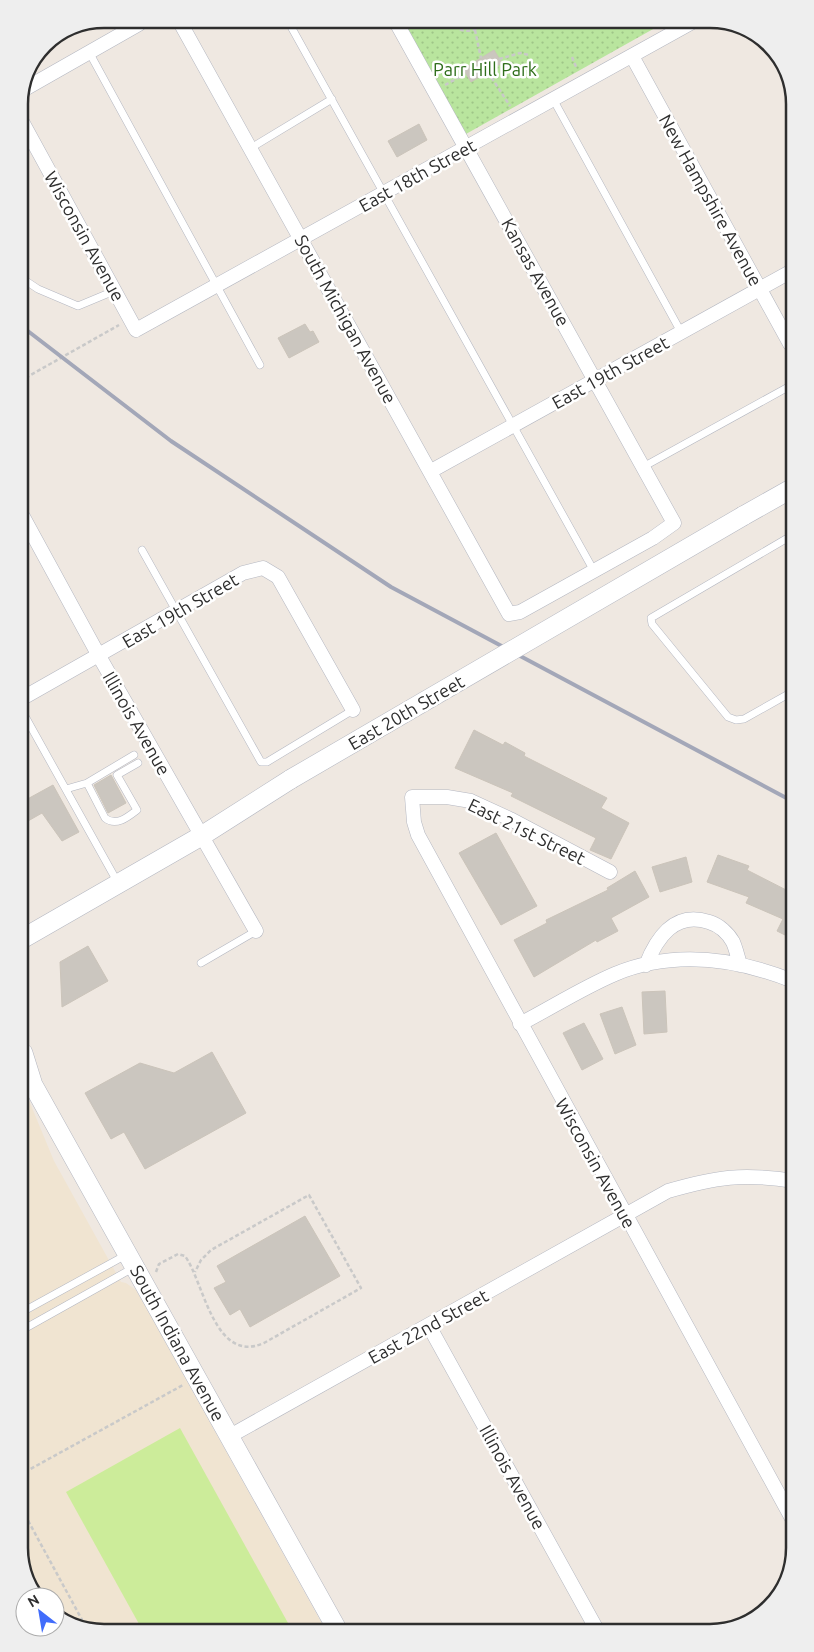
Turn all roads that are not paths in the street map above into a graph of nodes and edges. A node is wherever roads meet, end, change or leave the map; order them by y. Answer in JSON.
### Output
{"nodes":[{"id":1,"x":134,"y":27,"type":"edge"},
{"id":2,"x":183,"y":27,"type":"edge"},
{"id":3,"x":292,"y":27,"type":"edge"},
{"id":4,"x":399,"y":27,"type":"edge"},
{"id":5,"x":682,"y":28,"type":"edge"},
{"id":6,"x":89,"y":52,"type":"junction"},
{"id":7,"x":632,"y":56,"type":"junction"},
{"id":8,"x":30,"y":86,"type":"edge"},
{"id":9,"x":332,"y":99,"type":"junction"},
{"id":10,"x":553,"y":99,"type":"junction"},
{"id":11,"x":28,"y":133,"type":"edge"},
{"id":12,"x":467,"y":147,"type":"junction"},
{"id":13,"x":251,"y":148,"type":"junction"},
{"id":14,"x":384,"y":193,"type":"junction"},
{"id":15,"x":302,"y":238,"type":"junction"},
{"id":16,"x":786,"y":274,"type":"edge"},
{"id":17,"x":28,"y":282,"type":"edge"},
{"id":18,"x":216,"y":286,"type":"junction"},
{"id":19,"x":760,"y":289,"type":"junction"},
{"id":20,"x":114,"y":291,"type":"junction"},
{"id":21,"x":133,"y":326,"type":"joint"},
{"id":22,"x":681,"y":332,"type":"junction"},
{"id":23,"x":786,"y":337,"type":"edge"},
{"id":24,"x":260,"y":365,"type":"dead end"},
{"id":25,"x":596,"y":380,"type":"junction"},
{"id":26,"x":786,"y":388,"type":"edge"},
{"id":27,"x":514,"y":425,"type":"junction"},
{"id":28,"x":643,"y":467,"type":"junction"},
{"id":29,"x":430,"y":471,"type":"junction"},
{"id":30,"x":786,"y":492,"type":"edge"},
{"id":31,"x":28,"y":525,"type":"edge"},
{"id":32,"x":786,"y":539,"type":"edge"},
{"id":33,"x":142,"y":550,"type":"dead end"},
{"id":34,"x":594,"y":571,"type":"junction"},
{"id":35,"x":177,"y":612,"type":"junction"},
{"id":36,"x":99,"y":656,"type":"junction"},
{"id":37,"x":28,"y":695,"type":"edge"},
{"id":38,"x":786,"y":695,"type":"edge"},
{"id":39,"x":353,"y":710,"type":"joint"},
{"id":40,"x":28,"y":719,"type":"edge"},
{"id":41,"x":134,"y":755,"type":"dead end"},
{"id":42,"x":138,"y":763,"type":"dead end"},
{"id":43,"x":113,"y":767,"type":"junction"},
{"id":44,"x":117,"y":775,"type":"junction"},
{"id":45,"x":86,"y":782,"type":"junction"},
{"id":46,"x":66,"y":789,"type":"junction"},
{"id":47,"x":412,"y":797,"type":"joint"},
{"id":48,"x":203,"y":835,"type":"junction"},
{"id":49,"x":610,"y":872,"type":"dead end"},
{"id":50,"x":118,"y":884,"type":"junction"},
{"id":51,"x":256,"y":931,"type":"joint"},
{"id":52,"x":27,"y":935,"type":"edge"},
{"id":53,"x":201,"y":963,"type":"dead end"},
{"id":54,"x":646,"y":965,"type":"junction"},
{"id":55,"x":740,"y":965,"type":"junction"},
{"id":56,"x":786,"y":978,"type":"edge"},
{"id":57,"x":520,"y":1024,"type":"junction"},
{"id":58,"x":27,"y":1067,"type":"edge"},
{"id":59,"x":786,"y":1180,"type":"edge"},
{"id":60,"x":625,"y":1215,"type":"junction"},
{"id":61,"x":132,"y":1260,"type":"junction"},
{"id":62,"x":27,"y":1310,"type":"edge"},
{"id":63,"x":27,"y":1326,"type":"edge"},
{"id":64,"x":429,"y":1326,"type":"junction"},
{"id":65,"x":230,"y":1436,"type":"junction"},
{"id":66,"x":786,"y":1508,"type":"edge"},
{"id":67,"x":334,"y":1624,"type":"edge"},
{"id":68,"x":594,"y":1624,"type":"edge"}],
"edges":[{"from":1,"to":6,"type":"street"},
{"from":2,"to":13,"type":"street","name":"South Michigan Avenue"},
{"from":3,"to":9,"type":"lane"},
{"from":4,"to":12,"type":"street","name":"Kansas Avenue"},
{"from":5,"to":7,"type":"street","name":"East 18th Street"},
{"from":6,"to":8,"type":"street"},
{"from":6,"to":18,"type":"lane"},
{"from":7,"to":10,"type":"street","name":"East 18th Street"},
{"from":7,"to":19,"type":"street","name":"New Hampshire Avenue"},
{"from":9,"to":13,"type":"lane"},
{"from":9,"to":14,"type":"lane"},
{"from":10,"to":12,"type":"street","name":"East 18th Street"},
{"from":10,"to":22,"type":"lane"},
{"from":11,"to":20,"type":"street","name":"Wisconsin Avenue"},
{"from":12,"to":14,"type":"street","name":"East 18th Street"},
{"from":12,"to":25,"type":"street","name":"Kansas Avenue"},
{"from":13,"to":15,"type":"street","name":"South Michigan Avenue"},
{"from":14,"to":15,"type":"street","name":"East 18th Street"},
{"from":14,"to":27,"type":"lane"},
{"from":15,"to":18,"type":"street","name":"East 18th Street"},
{"from":15,"to":29,"type":"street","name":"South Michigan Avenue"},
{"from":16,"to":19,"type":"street","name":"East 19th Street"},
{"from":17,"to":20,"type":"lane"},
{"from":18,"to":21,"type":"street","name":"East 18th Street"},
{"from":18,"to":24,"type":"lane"},
{"from":19,"to":22,"type":"street","name":"East 19th Street"},
{"from":19,"to":23,"type":"street","name":"New Hampshire Avenue"},
{"from":20,"to":21,"type":"street","name":"Wisconsin Avenue"},
{"from":22,"to":25,"type":"street","name":"East 19th Street"},
{"from":25,"to":27,"type":"street","name":"East 19th Street"},
{"from":25,"to":28,"type":"street","name":"Kansas Avenue"},
{"from":26,"to":28,"type":"lane"},
{"from":27,"to":29,"type":"street","name":"East 19th Street"},
{"from":27,"to":34,"type":"lane"},
{"from":28,"to":34,"type":"street","name":"Kansas Avenue"},
{"from":29,"to":34,"type":"street","name":"South Michigan Avenue"},
{"from":30,"to":48,"type":"main road","name":"East 20th Street","bridge":true},
{"from":31,"to":36,"type":"street","name":"Illinois Avenue"},
{"from":32,"to":38,"type":"lane"},
{"from":33,"to":35,"type":"lane"},
{"from":35,"to":36,"type":"street","name":"East 19th Street"},
{"from":35,"to":39,"type":"street","name":"East 19th Street"},
{"from":35,"to":39,"type":"lane"},
{"from":36,"to":37,"type":"street","name":"East 19th Street"},
{"from":36,"to":48,"type":"street","name":"Illinois Avenue"},
{"from":40,"to":46,"type":"lane"},
{"from":41,"to":43,"type":"lane"},
{"from":42,"to":44,"type":"lane"},
{"from":43,"to":44,"type":"lane"},
{"from":43,"to":45,"type":"lane"},
{"from":44,"to":45,"type":"lane"},
{"from":45,"to":46,"type":"lane"},
{"from":46,"to":50,"type":"lane"},
{"from":47,"to":49,"type":"street","name":"East 21st Street"},
{"from":47,"to":57,"type":"street","name":"Wisconsin Avenue"},
{"from":48,"to":50,"type":"main road","name":"East 20th Street"},
{"from":48,"to":51,"type":"street","name":"Illinois Avenue"},
{"from":50,"to":52,"type":"main road","name":"East 20th Street"},
{"from":51,"to":53,"type":"lane"},
{"from":54,"to":55,"type":"street"},
{"from":54,"to":55,"type":"street"},
{"from":54,"to":57,"type":"street"},
{"from":55,"to":56,"type":"street"},
{"from":57,"to":60,"type":"street","name":"Wisconsin Avenue"},
{"from":58,"to":61,"type":"main road","name":"South Indiana Avenue"},
{"from":59,"to":60,"type":"street","name":"East 22nd Street"},
{"from":60,"to":64,"type":"street","name":"East 22nd Street"},
{"from":60,"to":66,"type":"street","name":"Wisconsin Avenue"},
{"from":61,"to":62,"type":"lane"},
{"from":61,"to":63,"type":"lane"},
{"from":61,"to":65,"type":"main road","name":"South Indiana Avenue"},
{"from":64,"to":65,"type":"street","name":"East 22nd Street"},
{"from":64,"to":68,"type":"street","name":"Illinois Avenue"},
{"from":65,"to":67,"type":"main road","name":"South Indiana Avenue"}]}
